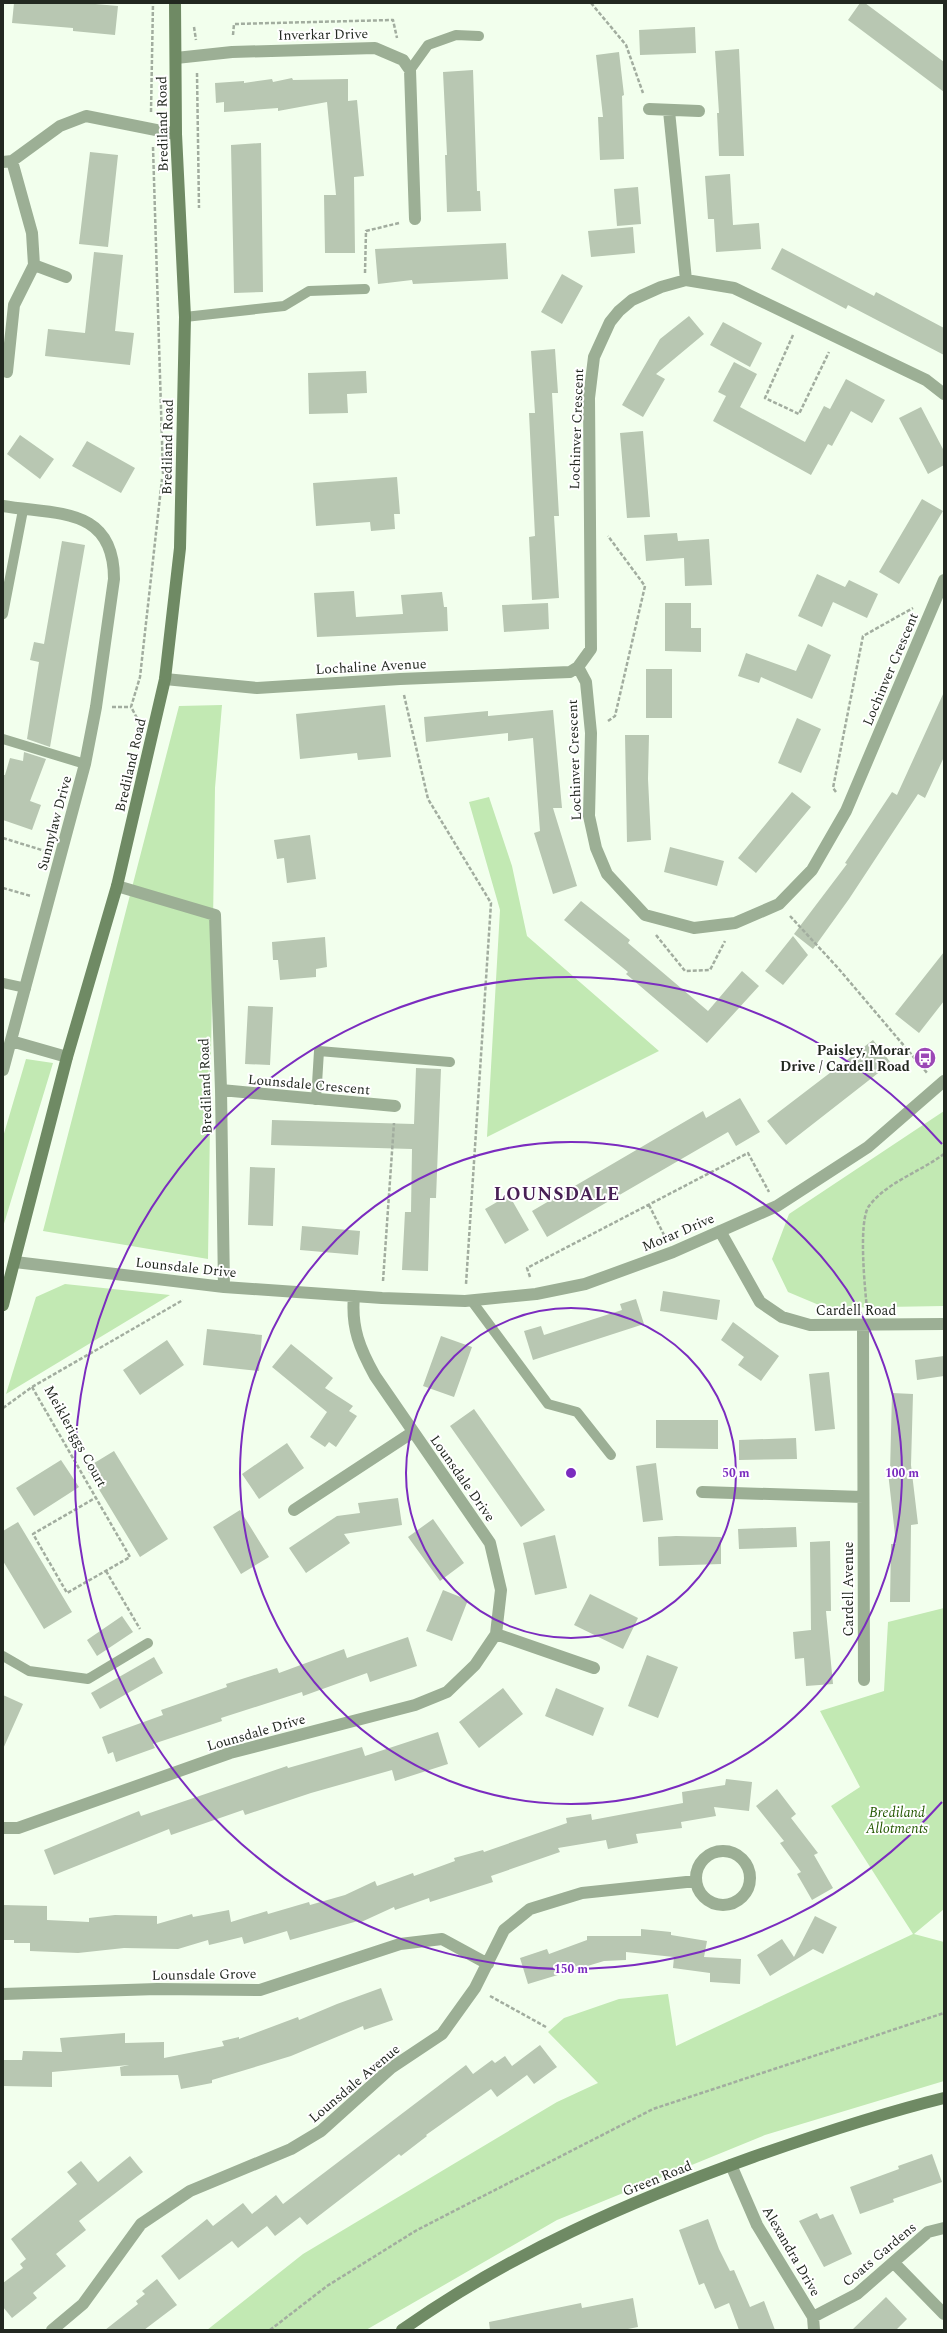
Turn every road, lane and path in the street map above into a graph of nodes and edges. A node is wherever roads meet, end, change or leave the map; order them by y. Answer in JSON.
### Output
{"nodes":[{"id":1,"x":153,"y":3,"type":"edge"},
{"id":2,"x":175,"y":3,"type":"edge"},
{"id":3,"x":592,"y":3,"type":"edge"},
{"id":4,"x":193,"y":23,"type":"dead end"},
{"id":5,"x":479,"y":36,"type":"dead end"},
{"id":6,"x":232,"y":52,"type":"junction"},
{"id":7,"x":198,"y":56,"type":"junction"},
{"id":8,"x":176,"y":58,"type":"junction"},
{"id":9,"x":406,"y":65,"type":"junction"},
{"id":10,"x":649,"y":108,"type":"joint"},
{"id":11,"x":670,"y":111,"type":"junction"},
{"id":12,"x":699,"y":111,"type":"dead end"},
{"id":13,"x":151,"y":129,"type":"junction"},
{"id":14,"x":176,"y":134,"type":"junction"},
{"id":15,"x":8,"y":162,"type":"edge"},
{"id":16,"x":199,"y":216,"type":"dead end"},
{"id":17,"x":415,"y":219,"type":"joint"},
{"id":18,"x":34,"y":265,"type":"junction"},
{"id":19,"x":66,"y":277,"type":"dead end"},
{"id":20,"x":686,"y":280,"type":"junction"},
{"id":21,"x":365,"y":289,"type":"joint"},
{"id":22,"x":185,"y":317,"type":"junction"},
{"id":23,"x":799,"y":320,"type":"junction"},
{"id":24,"x":836,"y":338,"type":"junction"},
{"id":25,"x":7,"y":372,"type":"dead end"},
{"id":26,"x":944,"y":394,"type":"edge"},
{"id":27,"x":3,"y":506,"type":"edge"},
{"id":28,"x":23,"y":510,"type":"junction"},
{"id":29,"x":608,"y":535,"type":"dead end"},
{"id":30,"x":944,"y":580,"type":"edge"},
{"id":31,"x":938,"y":595,"type":"junction"},
{"id":32,"x":3,"y":614,"type":"edge"},
{"id":33,"x":578,"y":667,"type":"junction"},
{"id":34,"x":165,"y":679,"type":"junction"},
{"id":35,"x":400,"y":679,"type":"junction"},
{"id":36,"x":591,"y":732,"type":"junction"},
{"id":37,"x":3,"y":739,"type":"edge"},
{"id":38,"x":150,"y":742,"type":"junction"},
{"id":39,"x":85,"y":764,"type":"junction"},
{"id":40,"x":846,"y":811,"type":"junction"},
{"id":41,"x":3,"y":838,"type":"edge"},
{"id":42,"x":61,"y":855,"type":"junction"},
{"id":43,"x":117,"y":886,"type":"junction"},
{"id":44,"x":3,"y":888,"type":"edge"},
{"id":45,"x":49,"y":901,"type":"junction"},
{"id":46,"x":779,"y":904,"type":"junction"},
{"id":47,"x":645,"y":915,"type":"junction"},
{"id":48,"x":735,"y":923,"type":"junction"},
{"id":49,"x":3,"y":983,"type":"edge"},
{"id":50,"x":26,"y":988,"type":"junction"},
{"id":51,"x":11,"y":1041,"type":"junction"},
{"id":52,"x":67,"y":1058,"type":"junction"},
{"id":53,"x":450,"y":1062,"type":"dead end"},
{"id":54,"x":3,"y":1070,"type":"edge"},
{"id":55,"x":941,"y":1084,"type":"edge"},
{"id":56,"x":221,"y":1090,"type":"junction"},
{"id":57,"x":316,"y":1100,"type":"junction"},
{"id":58,"x":395,"y":1106,"type":"joint"},
{"id":59,"x":944,"y":1154,"type":"edge"},
{"id":60,"x":649,"y":1205,"type":"junction"},
{"id":61,"x":777,"y":1206,"type":"junction"},
{"id":62,"x":720,"y":1231,"type":"junction"},
{"id":63,"x":673,"y":1252,"type":"junction"},
{"id":64,"x":15,"y":1262,"type":"junction"},
{"id":65,"x":208,"y":1285,"type":"junction"},
{"id":66,"x":224,"y":1287,"type":"junction"},
{"id":67,"x":536,"y":1294,"type":"junction"},
{"id":68,"x":354,"y":1296,"type":"junction"},
{"id":69,"x":382,"y":1298,"type":"junction"},
{"id":70,"x":468,"y":1301,"type":"junction"},
{"id":71,"x":3,"y":1305,"type":"edge"},
{"id":72,"x":944,"y":1324,"type":"edge"},
{"id":73,"x":866,"y":1325,"type":"junction"},
{"id":74,"x":32,"y":1387,"type":"junction"},
{"id":75,"x":3,"y":1408,"type":"edge"},
{"id":76,"x":413,"y":1432,"type":"junction"},
{"id":77,"x":611,"y":1455,"type":"dead end"},
{"id":78,"x":702,"y":1492,"type":"dead end"},
{"id":79,"x":863,"y":1497,"type":"junction"},
{"id":80,"x":95,"y":1498,"type":"junction"},
{"id":81,"x":294,"y":1510,"type":"dead end"},
{"id":82,"x":106,"y":1571,"type":"junction"},
{"id":83,"x":496,"y":1634,"type":"junction"},
{"id":84,"x":148,"y":1643,"type":"joint"},
{"id":85,"x":3,"y":1656,"type":"edge"},
{"id":86,"x":594,"y":1668,"type":"dead end"},
{"id":87,"x":864,"y":1680,"type":"dead end"},
{"id":88,"x":3,"y":1828,"type":"edge"},
{"id":89,"x":696,"y":1881,"type":"junction"},
{"id":90,"x":488,"y":1964,"type":"junction"},
{"id":91,"x":475,"y":1988,"type":"junction"},
{"id":92,"x":3,"y":1994,"type":"edge"},
{"id":93,"x":944,"y":2012,"type":"edge"},
{"id":94,"x":546,"y":2027,"type":"dead end"},
{"id":95,"x":944,"y":2098,"type":"edge"},
{"id":96,"x":731,"y":2165,"type":"junction"},
{"id":97,"x":944,"y":2228,"type":"edge"},
{"id":98,"x":894,"y":2264,"type":"junction"},
{"id":99,"x":944,"y":2314,"type":"edge"},
{"id":100,"x":813,"y":2317,"type":"junction"},
{"id":101,"x":52,"y":2330,"type":"edge"},
{"id":102,"x":270,"y":2330,"type":"edge"},
{"id":103,"x":402,"y":2330,"type":"edge"},
{"id":104,"x":814,"y":2330,"type":"edge"}],
"edges":[{"from":1,"to":13,"type":"path"},
{"from":2,"to":8,"type":"street","name":"Brediland Road"},
{"from":3,"to":10,"type":"path"},
{"from":4,"to":7,"type":"path"},
{"from":5,"to":9,"type":"lane"},
{"from":6,"to":7,"type":"street","name":"Inverkar Drive"},
{"from":6,"to":9,"type":"street","name":"Inverkar Drive"},
{"from":6,"to":9,"type":"path"},
{"from":7,"to":8,"type":"street","name":"Inverkar Drive"},
{"from":7,"to":16,"type":"path"},
{"from":8,"to":14,"type":"street","name":"Brediland Road"},
{"from":9,"to":17,"type":"street"},
{"from":10,"to":11,"type":"street"},
{"from":11,"to":12,"type":"street"},
{"from":11,"to":20,"type":"street"},
{"from":13,"to":14,"type":"street"},
{"from":13,"to":15,"type":"street"},
{"from":13,"to":38,"type":"path"},
{"from":14,"to":22,"type":"street","name":"Brediland Road"},
{"from":15,"to":18,"type":"street"},
{"from":17,"to":21,"type":"path"},
{"from":18,"to":19,"type":"street"},
{"from":18,"to":25,"type":"street"},
{"from":20,"to":23,"type":"street","name":"Lochinver Crescent"},
{"from":20,"to":33,"type":"street","name":"Lochinver Crescent"},
{"from":21,"to":22,"type":"lane"},
{"from":22,"to":34,"type":"street","name":"Brediland Road"},
{"from":23,"to":24,"type":"street","name":"Lochinver Crescent"},
{"from":23,"to":24,"type":"path"},
{"from":24,"to":26,"type":"street","name":"Lochinver Crescent"},
{"from":27,"to":28,"type":"street","name":"Sunnylaw Drive"},
{"from":28,"to":32,"type":"lane"},
{"from":28,"to":39,"type":"street","name":"Sunnylaw Drive"},
{"from":29,"to":36,"type":"path"},
{"from":30,"to":31,"type":"street","name":"Lochinver Crescent"},
{"from":31,"to":40,"type":"street","name":"Lochinver Crescent"},
{"from":31,"to":40,"type":"path"},
{"from":33,"to":35,"type":"street","name":"Lochaline Avenue"},
{"from":33,"to":36,"type":"street","name":"Lochinver Crescent"},
{"from":34,"to":35,"type":"street","name":"Lochaline Avenue"},
{"from":34,"to":38,"type":"street","name":"Brediland Road"},
{"from":35,"to":70,"type":"path"},
{"from":36,"to":47,"type":"street","name":"Lochinver Crescent"},
{"from":37,"to":39,"type":"lane"},
{"from":38,"to":43,"type":"street","name":"Brediland Road"},
{"from":39,"to":42,"type":"street","name":"Sunnylaw Drive"},
{"from":40,"to":46,"type":"street","name":"Lochinver Crescent"},
{"from":41,"to":42,"type":"path"},
{"from":42,"to":45,"type":"street","name":"Sunnylaw Drive"},
{"from":43,"to":52,"type":"street","name":"Brediland Road"},
{"from":43,"to":56,"type":"street","name":"Brediland Road"},
{"from":44,"to":45,"type":"path"},
{"from":45,"to":50,"type":"street","name":"Sunnylaw Drive"},
{"from":46,"to":48,"type":"street","name":"Lochinver Crescent"},
{"from":46,"to":55,"type":"path"},
{"from":47,"to":48,"type":"street","name":"Lochinver Crescent"},
{"from":47,"to":48,"type":"path"},
{"from":49,"to":50,"type":"lane"},
{"from":50,"to":51,"type":"street","name":"Sunnylaw Drive"},
{"from":51,"to":52,"type":"street"},
{"from":51,"to":54,"type":"street","name":"Sunnylaw Drive"},
{"from":52,"to":64,"type":"street","name":"Brediland Road"},
{"from":53,"to":57,"type":"lane"},
{"from":55,"to":61,"type":"street","name":"Morar Drive"},
{"from":56,"to":57,"type":"street","name":"Lounsdale Crescent"},
{"from":56,"to":66,"type":"street","name":"Brediland Road"},
{"from":57,"to":58,"type":"street","name":"Lounsdale Crescent"},
{"from":58,"to":69,"type":"path"},
{"from":59,"to":73,"type":"path"},
{"from":60,"to":61,"type":"path"},
{"from":60,"to":63,"type":"path"},
{"from":60,"to":67,"type":"path"},
{"from":61,"to":62,"type":"street","name":"Morar Drive"},
{"from":62,"to":63,"type":"street","name":"Morar Drive"},
{"from":62,"to":73,"type":"street","name":"Cardell Road"},
{"from":63,"to":67,"type":"street","name":"Morar Drive"},
{"from":64,"to":65,"type":"street","name":"Lounsdale Drive"},
{"from":64,"to":71,"type":"street","name":"Brediland Road"},
{"from":65,"to":66,"type":"street","name":"Lounsdale Drive"},
{"from":65,"to":74,"type":"path"},
{"from":66,"to":68,"type":"street","name":"Lounsdale Drive"},
{"from":67,"to":70,"type":"street","name":"Morar Drive"},
{"from":68,"to":69,"type":"street","name":"Lounsdale Drive"},
{"from":68,"to":76,"type":"street","name":"Lounsdale Drive"},
{"from":69,"to":70,"type":"street","name":"Morar Drive"},
{"from":70,"to":77,"type":"lane"},
{"from":72,"to":73,"type":"street","name":"Cardell Road"},
{"from":73,"to":79,"type":"street","name":"Cardell Avenue"},
{"from":74,"to":75,"type":"path"},
{"from":74,"to":80,"type":"path","name":"Meikleriggs Court"},
{"from":76,"to":81,"type":"street","name":"Lounsdale Drive"},
{"from":76,"to":83,"type":"street","name":"Lounsdale Drive"},
{"from":78,"to":79,"type":"street"},
{"from":79,"to":87,"type":"street","name":"Cardell Avenue"},
{"from":80,"to":82,"type":"path","name":"Meikleriggs Court"},
{"from":80,"to":82,"type":"path","name":"Meikleriggs Court"},
{"from":82,"to":84,"type":"path"},
{"from":83,"to":86,"type":"street"},
{"from":83,"to":88,"type":"street","name":"Lounsdale Drive"},
{"from":84,"to":85,"type":"lane"},
{"from":89,"to":89,"type":"street"},
{"from":89,"to":90,"type":"street","name":"Lounsdale Avenue"},
{"from":90,"to":91,"type":"street","name":"Lounsdale Avenue"},
{"from":90,"to":92,"type":"street","name":"Lounsdale Grove"},
{"from":91,"to":94,"type":"path"},
{"from":91,"to":101,"type":"street","name":"Lounsdale Avenue"},
{"from":93,"to":102,"type":"path"},
{"from":95,"to":96,"type":"street","name":"Green Road"},
{"from":96,"to":100,"type":"street","name":"Alexandra Drive"},
{"from":96,"to":103,"type":"street","name":"Green Road"},
{"from":97,"to":98,"type":"street","name":"Coats Gardens"},
{"from":98,"to":99,"type":"street"},
{"from":98,"to":100,"type":"street","name":"Coats Gardens"},
{"from":100,"to":104,"type":"street","name":"Alexandra Drive"}]}
